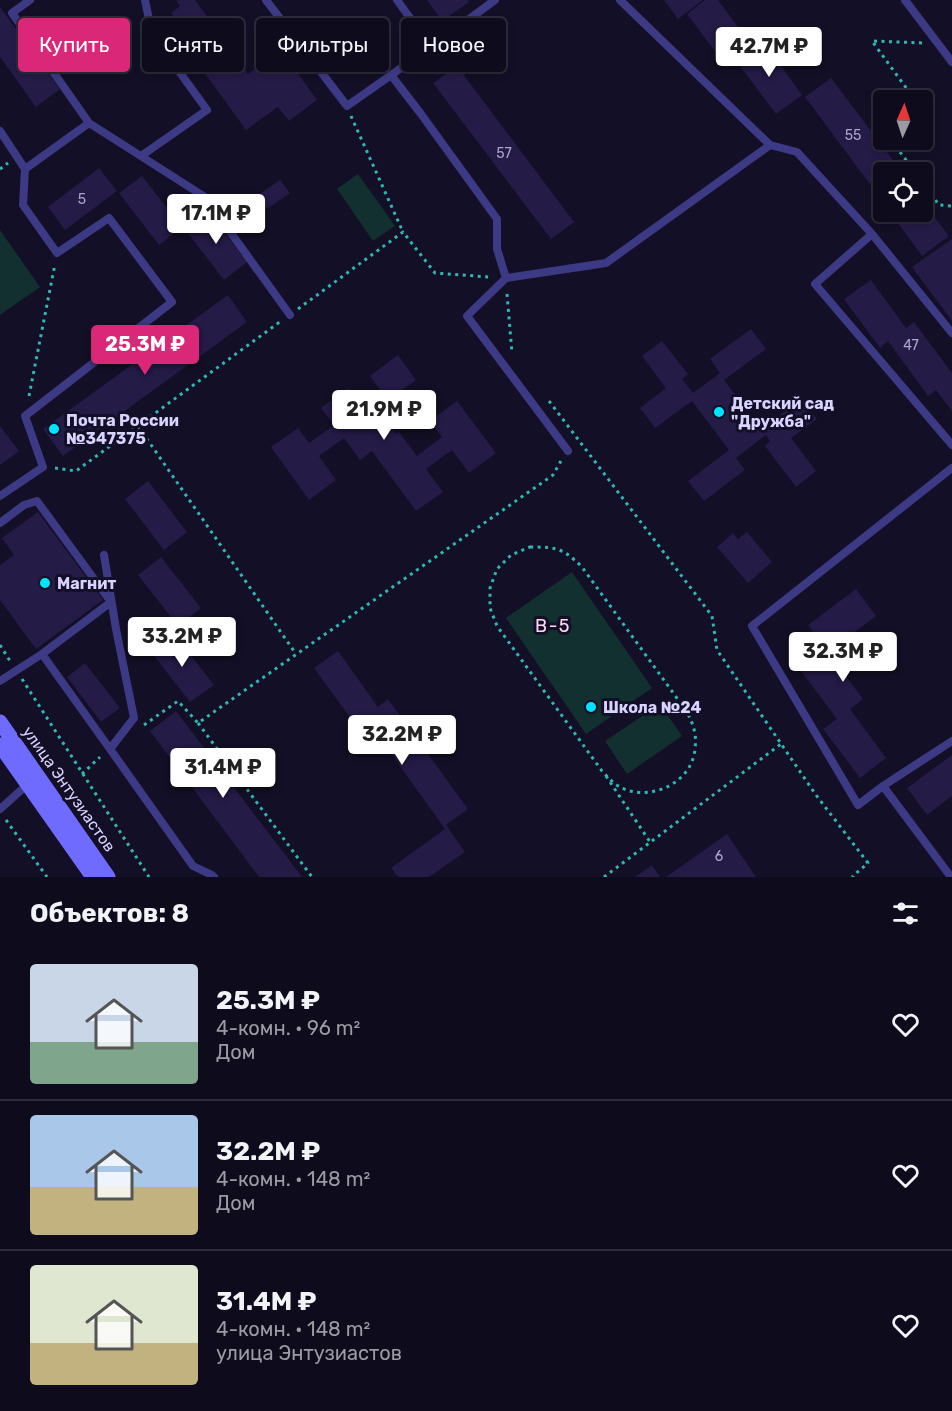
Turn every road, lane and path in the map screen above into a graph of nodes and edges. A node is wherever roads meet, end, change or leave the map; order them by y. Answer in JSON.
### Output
{"nodes":[{"id":1,"x":30,"y":0,"type":"edge"},
{"id":2,"x":145,"y":0,"type":"edge"},
{"id":3,"x":266,"y":0,"type":"edge"},
{"id":4,"x":397,"y":0,"type":"edge"},
{"id":5,"x":495,"y":0,"type":"edge"},
{"id":6,"x":620,"y":0,"type":"edge"},
{"id":7,"x":905,"y":0,"type":"edge"},
{"id":8,"x":410,"y":18,"type":"edge"},
{"id":9,"x":470,"y":18,"type":"edge"},
{"id":10,"x":938,"y":43,"type":"junction"},
{"id":11,"x":952,"y":62,"type":"edge"},
{"id":12,"x":401,"y":68,"type":"edge"},
{"id":13,"x":391,"y":75,"type":"junction"},
{"id":14,"x":908,"y":90,"type":"edge"},
{"id":15,"x":347,"y":106,"type":"junction"},
{"id":16,"x":89,"y":123,"type":"junction"},
{"id":17,"x":0,"y":131,"type":"edge"},
{"id":18,"x":770,"y":145,"type":"junction"},
{"id":19,"x":141,"y":156,"type":"junction"},
{"id":20,"x":25,"y":169,"type":"junction"},
{"id":21,"x":933,"y":197,"type":"edge"},
{"id":22,"x":952,"y":206,"type":"edge"},
{"id":23,"x":403,"y":232,"type":"junction"},
{"id":24,"x":872,"y":234,"type":"junction"},
{"id":25,"x":57,"y":253,"type":"junction"},
{"id":26,"x":506,"y":278,"type":"junction"},
{"id":27,"x":290,"y":315,"type":"junction"},
{"id":28,"x":952,"y":333,"type":"edge"},
{"id":29,"x":512,"y":355,"type":"dead end"},
{"id":30,"x":547,"y":399,"type":"dead end"},
{"id":31,"x":25,"y":416,"type":"junction"},
{"id":32,"x":138,"y":426,"type":"junction"},
{"id":33,"x":581,"y":443,"type":"junction"},
{"id":34,"x":952,"y":445,"type":"edge"},
{"id":35,"x":568,"y":451,"type":"junction"},
{"id":36,"x":43,"y":466,"type":"junction"},
{"id":37,"x":952,"y":468,"type":"edge"},
{"id":38,"x":0,"y":496,"type":"edge"},
{"id":39,"x":0,"y":523,"type":"edge"},
{"id":40,"x":104,"y":555,"type":"dead end"},
{"id":41,"x":111,"y":602,"type":"junction"},
{"id":42,"x":0,"y":645,"type":"edge"},
{"id":43,"x":42,"y":654,"type":"junction"},
{"id":44,"x":296,"y":654,"type":"junction"},
{"id":45,"x":13,"y":665,"type":"dead end"},
{"id":46,"x":19,"y":675,"type":"dead end"},
{"id":47,"x":0,"y":681,"type":"edge"},
{"id":48,"x":0,"y":722,"type":"edge"},
{"id":49,"x":198,"y":723,"type":"junction"},
{"id":50,"x":139,"y":728,"type":"dead end"},
{"id":51,"x":952,"y":741,"type":"edge"},
{"id":52,"x":781,"y":744,"type":"junction"},
{"id":53,"x":0,"y":745,"type":"edge"},
{"id":54,"x":110,"y":748,"type":"junction"},
{"id":55,"x":602,"y":771,"type":"junction"},
{"id":56,"x":82,"y":774,"type":"junction"},
{"id":57,"x":28,"y":784,"type":"junction"},
{"id":58,"x":883,"y":786,"type":"junction"},
{"id":59,"x":0,"y":809,"type":"edge"},
{"id":60,"x":5,"y":819,"type":"dead end"},
{"id":61,"x":650,"y":842,"type":"junction"},
{"id":62,"x":46,"y":877,"type":"edge"},
{"id":63,"x":93,"y":877,"type":"edge"},
{"id":64,"x":108,"y":877,"type":"edge"},
{"id":65,"x":149,"y":877,"type":"edge"},
{"id":66,"x":214,"y":877,"type":"edge"},
{"id":67,"x":312,"y":877,"type":"edge"},
{"id":68,"x":604,"y":877,"type":"edge"},
{"id":69,"x":852,"y":877,"type":"edge"},
{"id":70,"x":951,"y":877,"type":"edge"}],
"edges":[{"from":1,"to":16,"type":"lane"},
{"from":2,"to":19,"type":"lane"},
{"from":3,"to":15,"type":"lane"},
{"from":4,"to":8,"type":"lane"},
{"from":5,"to":9,"type":"lane"},
{"from":6,"to":18,"type":"lane"},
{"from":7,"to":10,"type":"lane"},
{"from":10,"to":11,"type":"lane"},
{"from":10,"to":14,"type":"path"},
{"from":12,"to":13,"type":"lane"},
{"from":13,"to":15,"type":"lane"},
{"from":13,"to":26,"type":"lane"},
{"from":15,"to":23,"type":"path"},
{"from":16,"to":19,"type":"lane"},
{"from":16,"to":20,"type":"lane"},
{"from":17,"to":20,"type":"lane"},
{"from":18,"to":24,"type":"lane"},
{"from":18,"to":26,"type":"lane"},
{"from":19,"to":27,"type":"lane"},
{"from":20,"to":25,"type":"lane"},
{"from":21,"to":22,"type":"path"},
{"from":23,"to":26,"type":"path"},
{"from":23,"to":27,"type":"path"},
{"from":24,"to":28,"type":"lane"},
{"from":24,"to":34,"type":"lane"},
{"from":25,"to":31,"type":"path"},
{"from":25,"to":31,"type":"lane"},
{"from":26,"to":29,"type":"path"},
{"from":26,"to":35,"type":"lane"},
{"from":27,"to":32,"type":"path"},
{"from":30,"to":33,"type":"path"},
{"from":31,"to":36,"type":"lane"},
{"from":32,"to":36,"type":"path"},
{"from":32,"to":44,"type":"path"},
{"from":33,"to":35,"type":"path"},
{"from":33,"to":52,"type":"path"},
{"from":35,"to":44,"type":"path"},
{"from":36,"to":38,"type":"lane"},
{"from":37,"to":58,"type":"lane"},
{"from":39,"to":41,"type":"lane"},
{"from":40,"to":41,"type":"lane"},
{"from":41,"to":43,"type":"lane"},
{"from":41,"to":54,"type":"lane"},
{"from":42,"to":45,"type":"path"},
{"from":43,"to":47,"type":"lane"},
{"from":43,"to":54,"type":"lane"},
{"from":44,"to":49,"type":"path"},
{"from":46,"to":56,"type":"path"},
{"from":48,"to":64,"type":"street","name":"улица Энтузиастов"},
{"from":49,"to":50,"type":"path"},
{"from":49,"to":67,"type":"path"},
{"from":51,"to":58,"type":"lane"},
{"from":52,"to":61,"type":"path"},
{"from":52,"to":69,"type":"path"},
{"from":53,"to":57,"type":"street"},
{"from":54,"to":56,"type":"path"},
{"from":54,"to":66,"type":"lane"},
{"from":55,"to":55,"type":"path"},
{"from":55,"to":61,"type":"path"},
{"from":56,"to":65,"type":"path"},
{"from":57,"to":59,"type":"lane"},
{"from":57,"to":63,"type":"street"},
{"from":58,"to":70,"type":"lane"},
{"from":60,"to":62,"type":"path"},
{"from":61,"to":68,"type":"path"}]}
